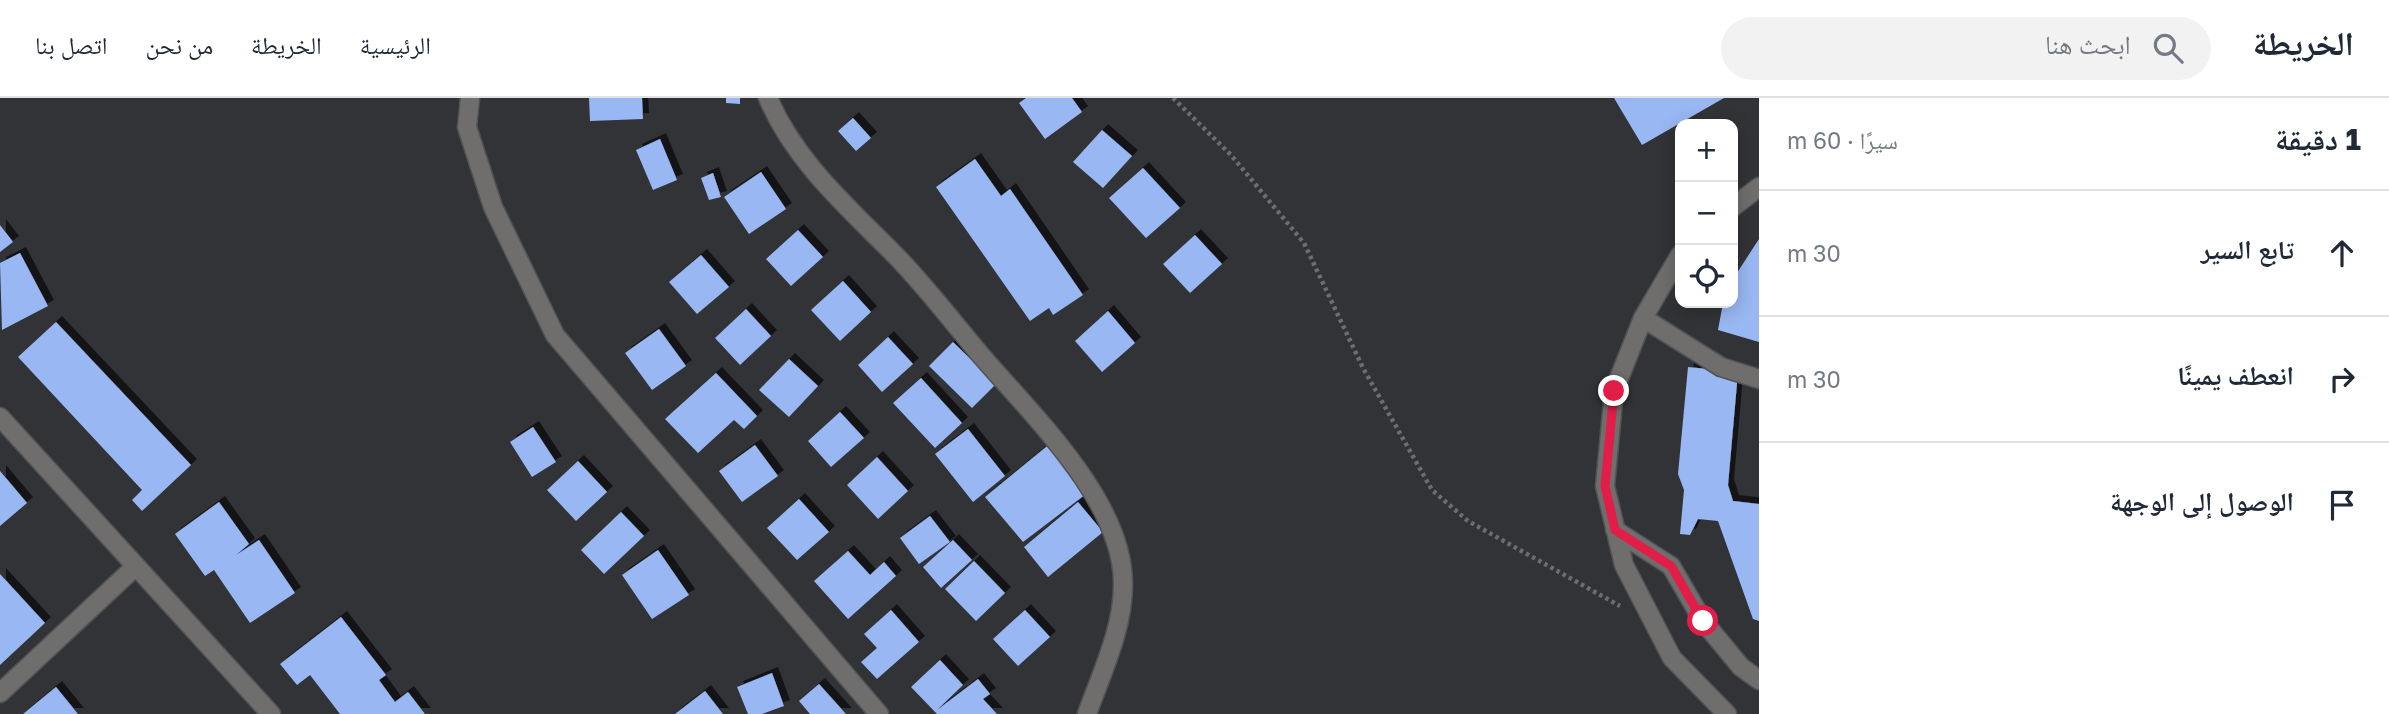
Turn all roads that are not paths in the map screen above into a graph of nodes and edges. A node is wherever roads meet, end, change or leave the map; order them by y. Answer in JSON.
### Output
{"nodes":[{"id":1,"x":470,"y":98,"type":"edge"},
{"id":2,"x":768,"y":98,"type":"edge"},
{"id":3,"x":1759,"y":187,"type":"edge"},
{"id":4,"x":1738,"y":203,"type":"edge"},
{"id":5,"x":1675,"y":264,"type":"edge"},
{"id":6,"x":1643,"y":318,"type":"junction"},
{"id":7,"x":1759,"y":379,"type":"edge"},
{"id":8,"x":0,"y":417,"type":"edge"},
{"id":9,"x":1615,"y":530,"type":"junction"},
{"id":10,"x":136,"y":566,"type":"junction"},
{"id":11,"x":1759,"y":680,"type":"edge"},
{"id":12,"x":0,"y":693,"type":"edge"},
{"id":13,"x":271,"y":714,"type":"edge"},
{"id":14,"x":879,"y":714,"type":"edge"},
{"id":15,"x":1087,"y":714,"type":"edge"},
{"id":16,"x":1727,"y":714,"type":"edge"}],
"edges":[{"from":1,"to":14,"type":"street"},
{"from":2,"to":15,"type":"street"},
{"from":3,"to":4,"type":"street"},
{"from":5,"to":6,"type":"street"},
{"from":6,"to":7,"type":"street"},
{"from":6,"to":9,"type":"street"},
{"from":8,"to":10,"type":"street"},
{"from":9,"to":11,"type":"street"},
{"from":9,"to":16,"type":"street"},
{"from":10,"to":12,"type":"street"},
{"from":10,"to":13,"type":"street"}]}
